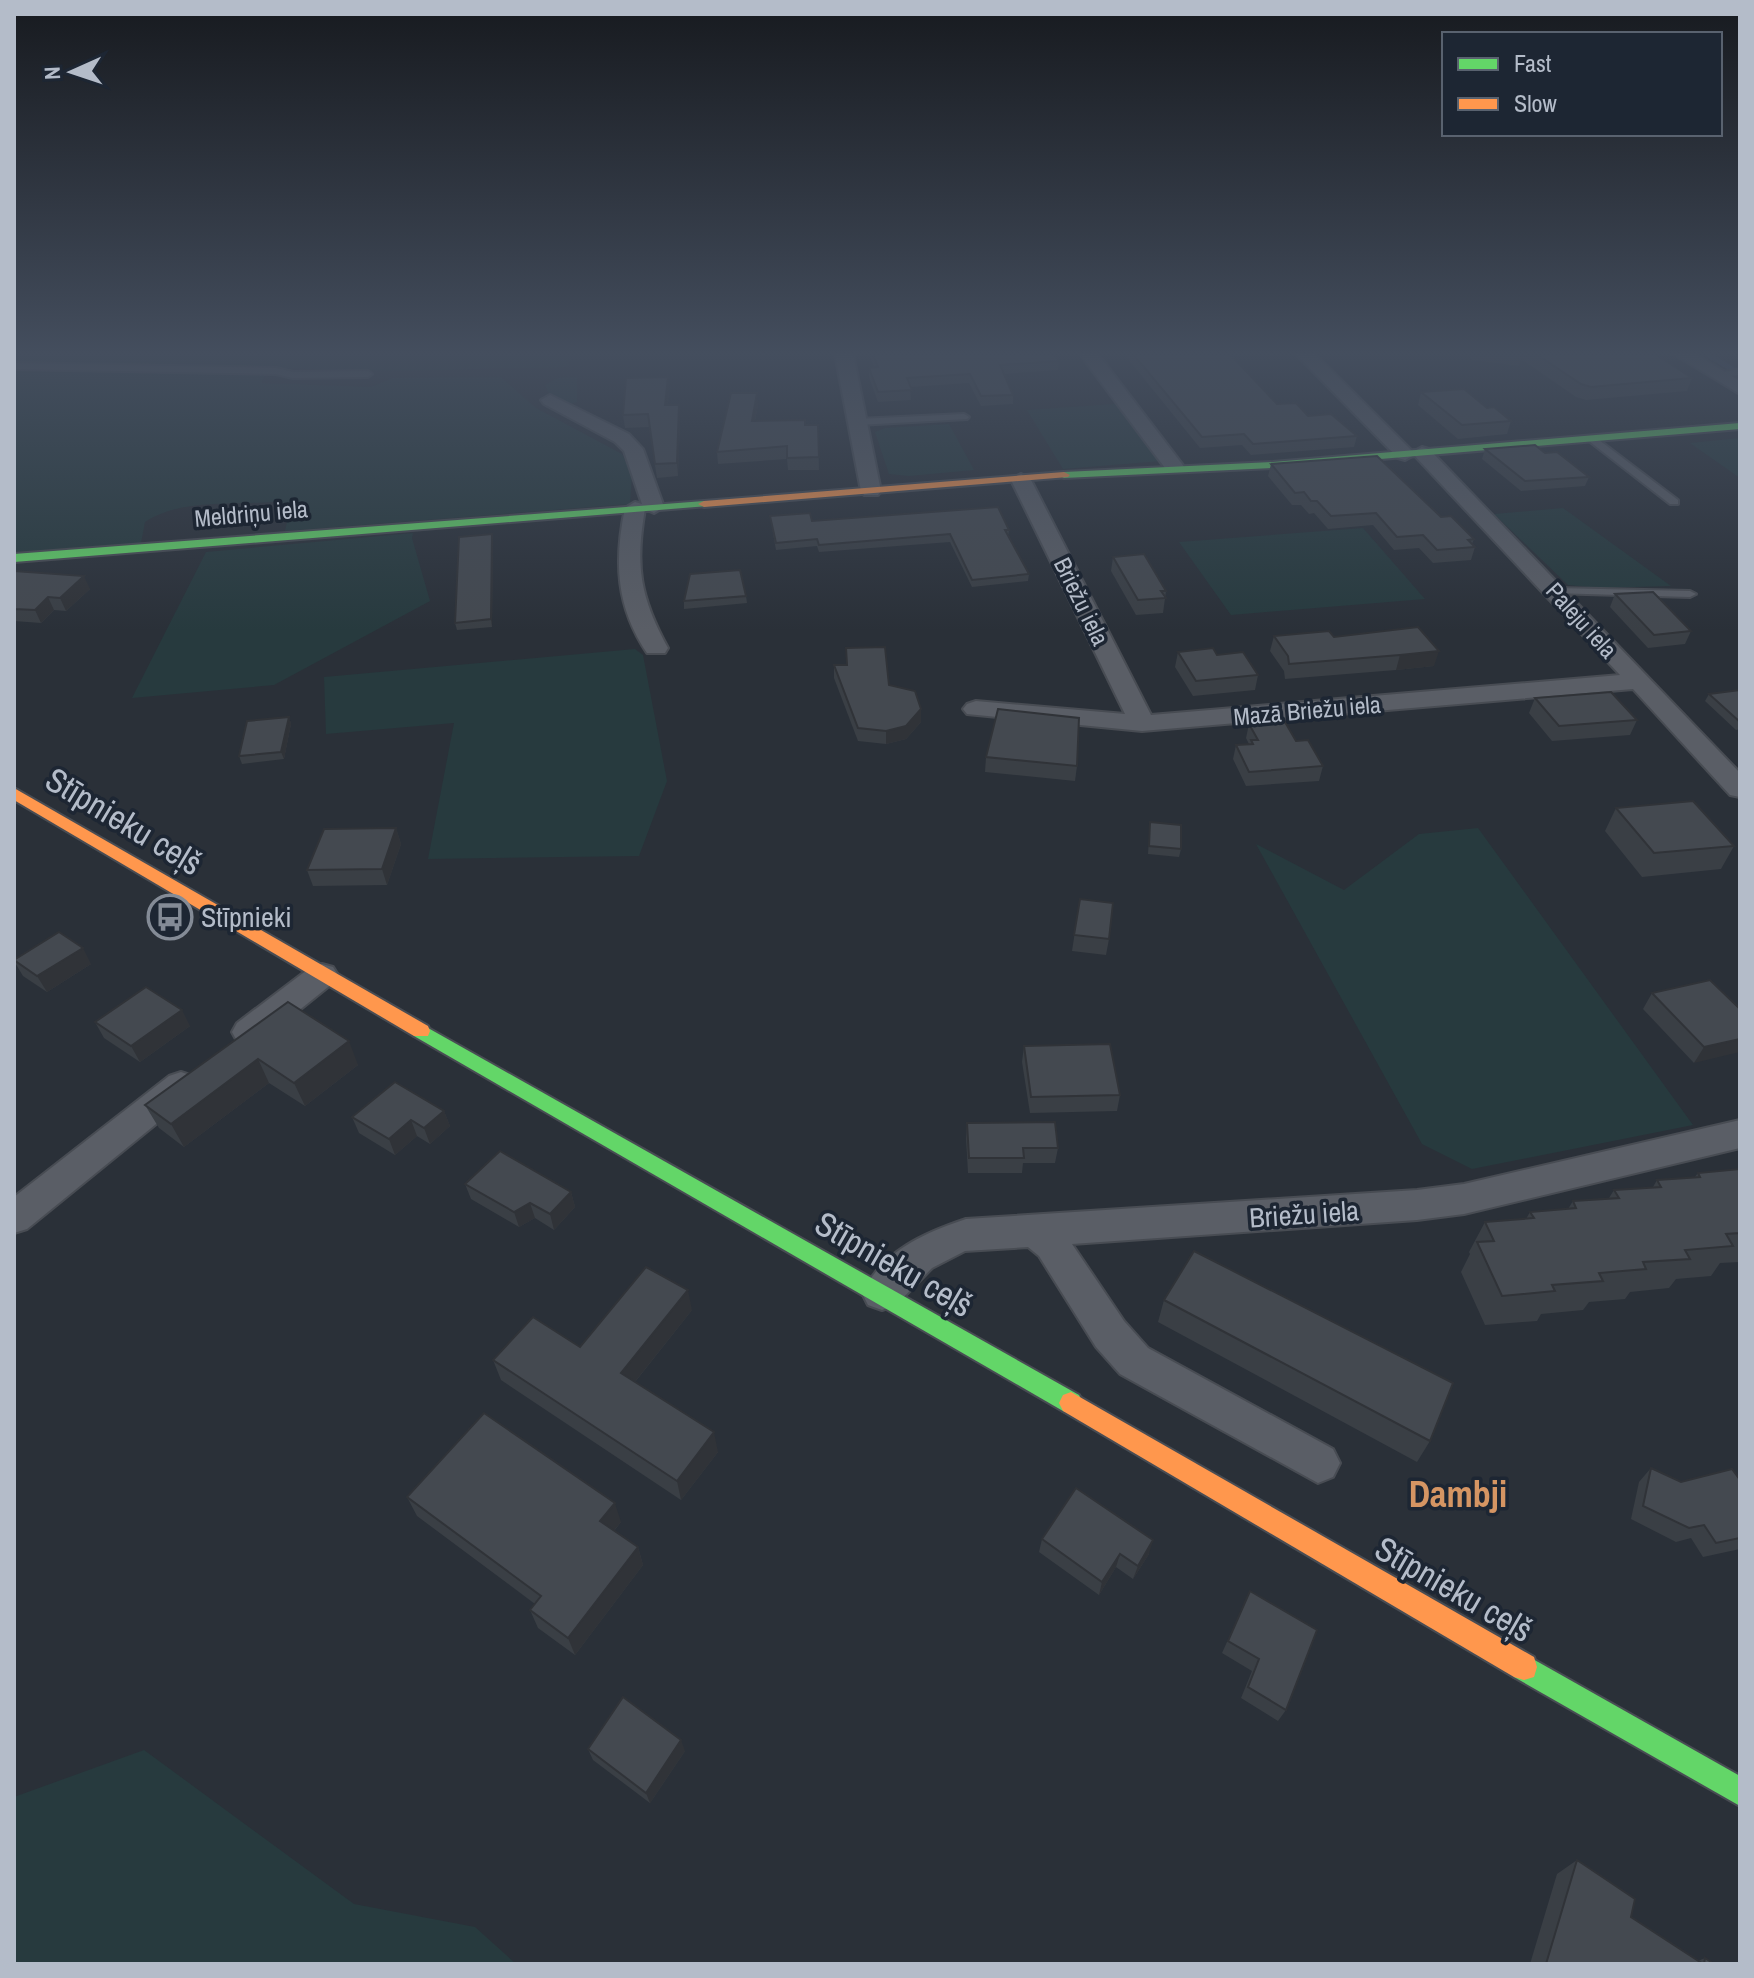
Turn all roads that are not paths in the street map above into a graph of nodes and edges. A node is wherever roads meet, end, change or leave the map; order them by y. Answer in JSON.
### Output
{"nodes":[{"id":1,"x":630,"y":446,"type":"edge"},
{"id":2,"x":863,"y":446,"type":"edge"},
{"id":3,"x":1159,"y":446,"type":"edge"},
{"id":4,"x":1407,"y":446,"type":"edge"},
{"id":5,"x":1499,"y":446,"type":"edge"},
{"id":6,"x":1602,"y":446,"type":"edge"},
{"id":7,"x":1414,"y":453,"type":"junction"},
{"id":8,"x":1175,"y":468,"type":"junction"},
{"id":9,"x":1021,"y":480,"type":"junction"},
{"id":10,"x":871,"y":491,"type":"junction"},
{"id":11,"x":1674,"y":502,"type":"dead end"},
{"id":12,"x":644,"y":508,"type":"junction"},
{"id":13,"x":14,"y":558,"type":"edge"},
{"id":14,"x":1556,"y":591,"type":"junction"},
{"id":15,"x":1690,"y":594,"type":"dead end"},
{"id":16,"x":656,"y":648,"type":"dead end"},
{"id":17,"x":1637,"y":681,"type":"junction"},
{"id":18,"x":976,"y":709,"type":"dead end"},
{"id":19,"x":1142,"y":723,"type":"junction"},
{"id":20,"x":1740,"y":789,"type":"edge"},
{"id":21,"x":14,"y":793,"type":"edge"},
{"id":22,"x":322,"y":975,"type":"junction"},
{"id":23,"x":1740,"y":1134,"type":"edge"},
{"id":24,"x":14,"y":1218,"type":"edge"},
{"id":25,"x":1034,"y":1229,"type":"junction"},
{"id":26,"x":882,"y":1293,"type":"junction"},
{"id":27,"x":1318,"y":1463,"type":"dead end"},
{"id":28,"x":1740,"y":1792,"type":"edge"}],
"edges":[{"from":1,"to":12,"type":"street"},
{"from":2,"to":10,"type":"street"},
{"from":3,"to":8,"type":"street"},
{"from":4,"to":7,"type":"street","name":"Paleju iela"},
{"from":5,"to":7,"type":"street","name":"Meldriņu iela"},
{"from":6,"to":11,"type":"lane"},
{"from":7,"to":8,"type":"street","name":"Meldriņu iela"},
{"from":7,"to":14,"type":"street","name":"Paleju iela"},
{"from":8,"to":9,"type":"street","name":"Meldriņu iela"},
{"from":9,"to":10,"type":"street","name":"Meldriņu iela"},
{"from":9,"to":19,"type":"street","name":"Briežu iela"},
{"from":10,"to":12,"type":"street","name":"Meldriņu iela"},
{"from":12,"to":13,"type":"street","name":"Meldriņu iela"},
{"from":12,"to":16,"type":"street"},
{"from":14,"to":15,"type":"lane"},
{"from":14,"to":17,"type":"street","name":"Paleju iela"},
{"from":17,"to":19,"type":"street","name":"Mazā Briežu iela"},
{"from":17,"to":20,"type":"street","name":"Paleju iela"},
{"from":18,"to":19,"type":"street","name":"Mazā Briežu iela"},
{"from":21,"to":22,"type":"street","name":"Stīpnieku ceļš"},
{"from":22,"to":24,"type":"street"},
{"from":22,"to":26,"type":"street","name":"Stīpnieku ceļš"},
{"from":23,"to":25,"type":"street","name":"Briežu iela"},
{"from":25,"to":26,"type":"street","name":"Briežu iela"},
{"from":25,"to":27,"type":"street"},
{"from":26,"to":28,"type":"street","name":"Stīpnieku ceļš"}]}
